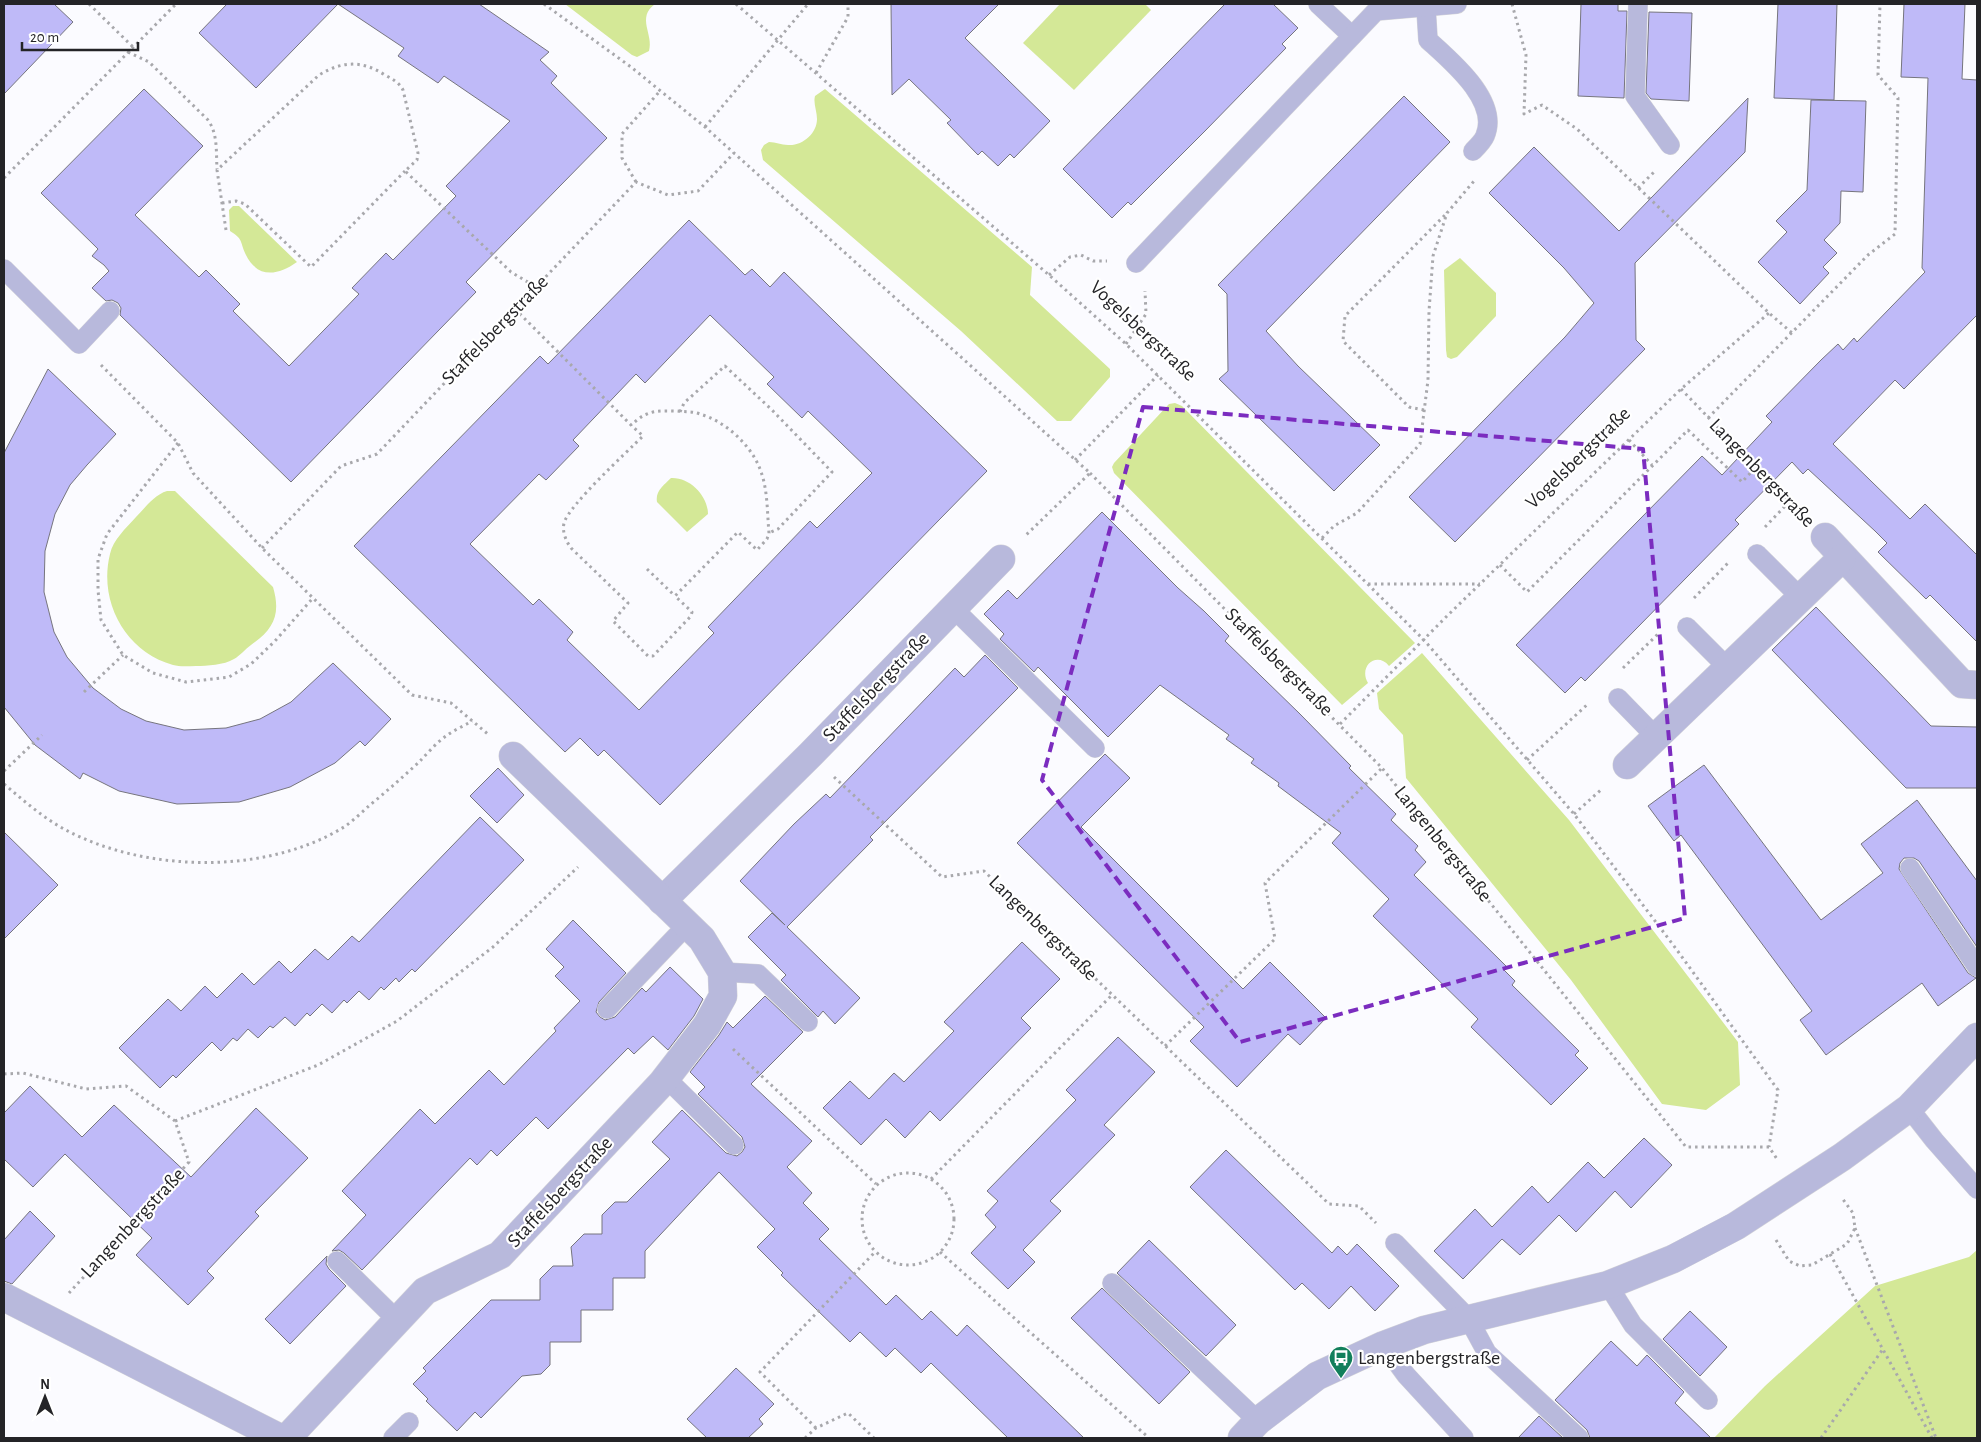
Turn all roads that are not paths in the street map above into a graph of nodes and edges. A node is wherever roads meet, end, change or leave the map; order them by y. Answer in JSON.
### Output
{"nodes":[{"id":1,"x":1318,"y":4,"type":"edge"},
{"id":2,"x":1457,"y":4,"type":"edge"},
{"id":3,"x":1638,"y":4,"type":"edge"},
{"id":4,"x":1426,"y":8,"type":"junction"},
{"id":5,"x":1352,"y":36,"type":"junction"},
{"id":6,"x":1670,"y":145,"type":"dead end"},
{"id":7,"x":1473,"y":151,"type":"dead end"},
{"id":8,"x":1136,"y":263,"type":"road end"},
{"id":9,"x":4,"y":269,"type":"edge"},
{"id":10,"x":110,"y":311,"type":"dead end"},
{"id":11,"x":1825,"y":537,"type":"road end"},
{"id":12,"x":1757,"y":554,"type":"dead end"},
{"id":13,"x":1842,"y":558,"type":"junction"},
{"id":14,"x":1001,"y":559,"type":"road end"},
{"id":15,"x":1801,"y":598,"type":"junction"},
{"id":16,"x":953,"y":608,"type":"junction"},
{"id":17,"x":1687,"y":627,"type":"dead end"},
{"id":18,"x":1728,"y":668,"type":"junction"},
{"id":19,"x":1977,"y":685,"type":"edge"},
{"id":20,"x":1618,"y":698,"type":"dead end"},
{"id":21,"x":1656,"y":737,"type":"junction"},
{"id":22,"x":1094,"y":748,"type":"dead end"},
{"id":23,"x":513,"y":756,"type":"road end"},
{"id":24,"x":1627,"y":765,"type":"road end"},
{"id":25,"x":1910,"y":868,"type":"dead end"},
{"id":26,"x":662,"y":901,"type":"junction"},
{"id":27,"x":687,"y":925,"type":"junction"},
{"id":28,"x":1977,"y":966,"type":"edge"},
{"id":29,"x":722,"y":972,"type":"junction"},
{"id":30,"x":606,"y":1009,"type":"dead end"},
{"id":31,"x":808,"y":1022,"type":"dead end"},
{"id":32,"x":1977,"y":1037,"type":"edge"},
{"id":33,"x":666,"y":1078,"type":"junction"},
{"id":34,"x":1909,"y":1108,"type":"junction"},
{"id":35,"x":734,"y":1145,"type":"dead end"},
{"id":36,"x":1977,"y":1189,"type":"edge"},
{"id":37,"x":1395,"y":1243,"type":"road end"},
{"id":38,"x":337,"y":1261,"type":"dead end"},
{"id":39,"x":1112,"y":1283,"type":"dead end"},
{"id":40,"x":1608,"y":1285,"type":"junction"},
{"id":41,"x":4,"y":1297,"type":"edge"},
{"id":42,"x":1468,"y":1318,"type":"junction"},
{"id":43,"x":398,"y":1321,"type":"junction"},
{"id":44,"x":1384,"y":1346,"type":"junction"},
{"id":45,"x":1708,"y":1400,"type":"dead end"},
{"id":46,"x":409,"y":1422,"type":"dead end"},
{"id":47,"x":1250,"y":1429,"type":"edge"},
{"id":48,"x":280,"y":1438,"type":"edge"},
{"id":49,"x":287,"y":1438,"type":"edge"},
{"id":50,"x":392,"y":1438,"type":"edge"},
{"id":51,"x":1464,"y":1438,"type":"edge"},
{"id":52,"x":1579,"y":1438,"type":"edge"}],
"edges":[{"from":1,"to":5,"type":"lane"},
{"from":2,"to":4,"type":"lane"},
{"from":3,"to":6,"type":"lane"},
{"from":4,"to":5,"type":"lane"},
{"from":4,"to":7,"type":"lane"},
{"from":5,"to":8,"type":"lane"},
{"from":9,"to":10,"type":"lane"},
{"from":11,"to":13,"type":"street","name":"Langenbergstraße"},
{"from":12,"to":15,"type":"lane"},
{"from":13,"to":15,"type":"street"},
{"from":13,"to":19,"type":"street","name":"Langenbergstraße"},
{"from":14,"to":16,"type":"street","name":"Staffelsbergstraße"},
{"from":15,"to":18,"type":"street"},
{"from":16,"to":22,"type":"lane"},
{"from":16,"to":26,"type":"street","name":"Staffelsbergstraße"},
{"from":17,"to":18,"type":"lane"},
{"from":18,"to":21,"type":"street"},
{"from":20,"to":21,"type":"lane"},
{"from":21,"to":24,"type":"street"},
{"from":23,"to":26,"type":"street"},
{"from":25,"to":28,"type":"lane"},
{"from":26,"to":27,"type":"street"},
{"from":27,"to":29,"type":"street"},
{"from":27,"to":30,"type":"lane"},
{"from":29,"to":31,"type":"lane"},
{"from":29,"to":33,"type":"street","name":"Staffelsbergstraße"},
{"from":32,"to":34,"type":"street"},
{"from":33,"to":35,"type":"lane"},
{"from":33,"to":43,"type":"street","name":"Staffelsbergstraße"},
{"from":34,"to":36,"type":"lane"},
{"from":34,"to":40,"type":"street"},
{"from":37,"to":42,"type":"lane"},
{"from":38,"to":43,"type":"lane"},
{"from":39,"to":47,"type":"lane"},
{"from":40,"to":42,"type":"street"},
{"from":40,"to":45,"type":"lane"},
{"from":41,"to":48,"type":"street"},
{"from":42,"to":44,"type":"street"},
{"from":42,"to":52,"type":"lane"},
{"from":43,"to":49,"type":"street","name":"Staffelsbergstraße"},
{"from":44,"to":47,"type":"street"},
{"from":44,"to":51,"type":"lane"},
{"from":46,"to":50,"type":"lane"}]}
